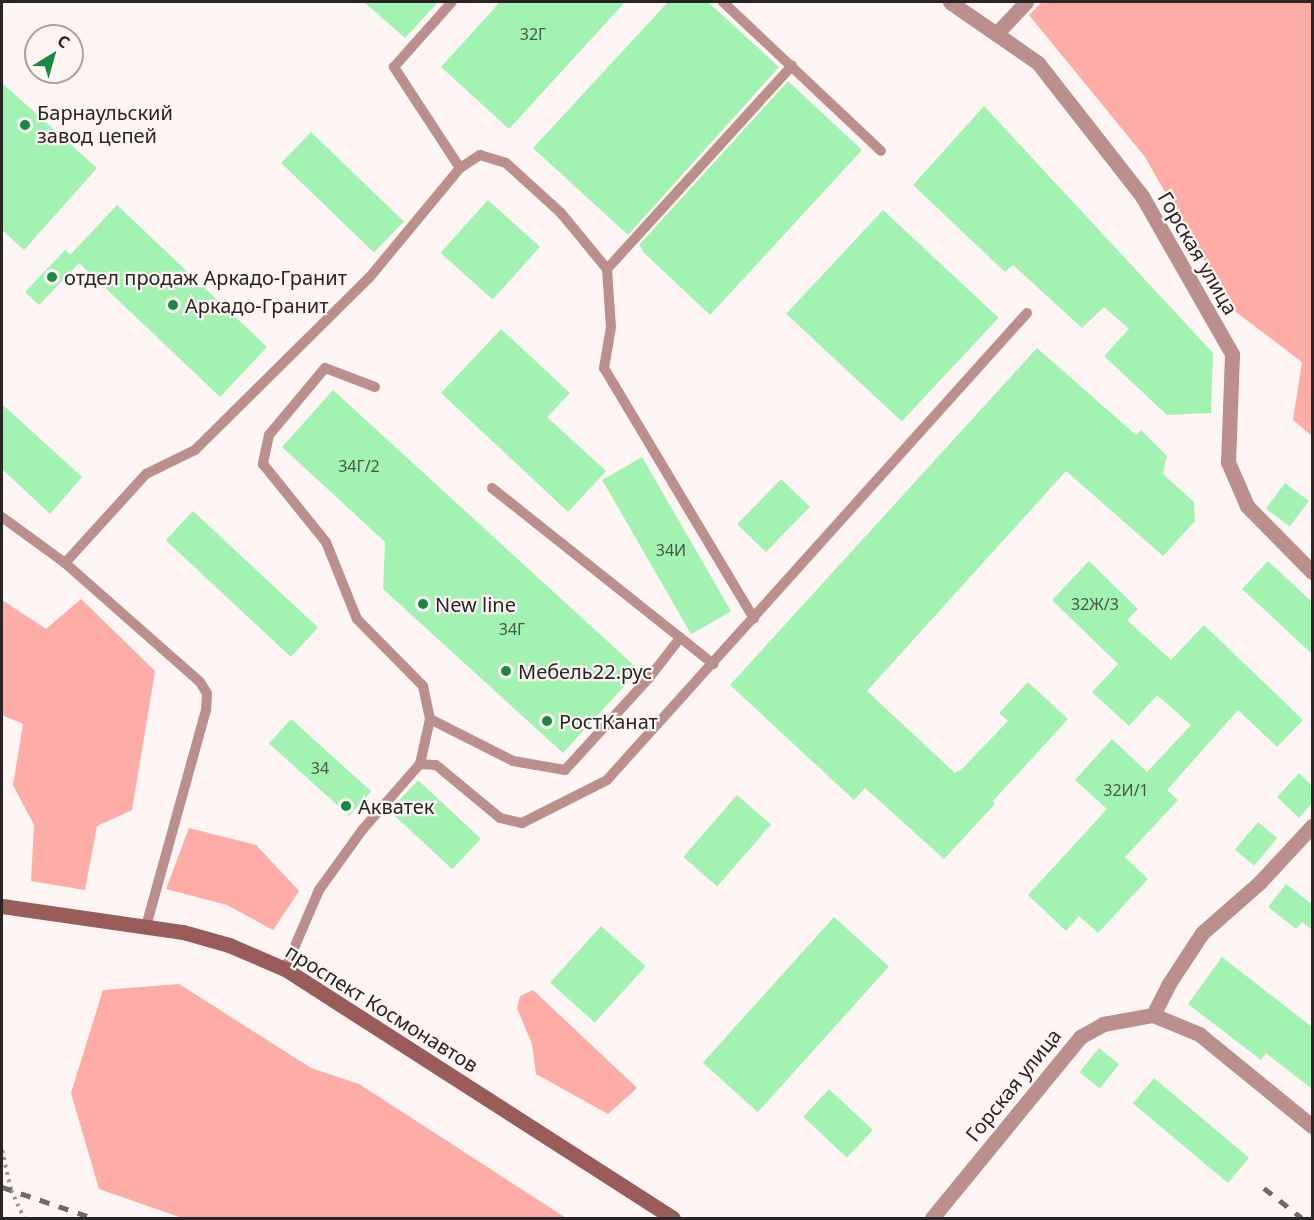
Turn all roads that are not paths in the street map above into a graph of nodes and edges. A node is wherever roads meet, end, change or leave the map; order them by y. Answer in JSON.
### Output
{"nodes":[{"id":1,"x":452,"y":2,"type":"edge"},
{"id":2,"x":723,"y":2,"type":"edge"},
{"id":3,"x":950,"y":2,"type":"edge"},
{"id":4,"x":1026,"y":2,"type":"edge"},
{"id":5,"x":996,"y":34,"type":"junction"},
{"id":6,"x":792,"y":66,"type":"junction"},
{"id":7,"x":881,"y":151,"type":"dead end"},
{"id":8,"x":460,"y":168,"type":"junction"},
{"id":9,"x":607,"y":269,"type":"junction"},
{"id":10,"x":1027,"y":313,"type":"dead end"},
{"id":11,"x":375,"y":387,"type":"dead end"},
{"id":12,"x":492,"y":488,"type":"dead end"},
{"id":13,"x":2,"y":517,"type":"edge"},
{"id":14,"x":65,"y":562,"type":"junction"},
{"id":15,"x":1312,"y":572,"type":"edge"},
{"id":16,"x":754,"y":619,"type":"junction"},
{"id":17,"x":680,"y":638,"type":"junction"},
{"id":18,"x":713,"y":664,"type":"junction"},
{"id":19,"x":430,"y":719,"type":"junction"},
{"id":20,"x":420,"y":764,"type":"junction"},
{"id":21,"x":1312,"y":826,"type":"edge"},
{"id":22,"x":2,"y":906,"type":"edge"},
{"id":23,"x":146,"y":926,"type":"junction"},
{"id":24,"x":285,"y":969,"type":"junction"},
{"id":25,"x":1153,"y":1015,"type":"junction"},
{"id":26,"x":1312,"y":1126,"type":"edge"},
{"id":27,"x":673,"y":1218,"type":"edge"},
{"id":28,"x":932,"y":1218,"type":"edge"}],
"edges":[{"from":1,"to":8,"type":"lane"},
{"from":2,"to":6,"type":"lane"},
{"from":3,"to":5,"type":"street","name":"Горская улица"},
{"from":4,"to":5,"type":"street"},
{"from":5,"to":15,"type":"street","name":"Горская улица"},
{"from":6,"to":7,"type":"lane"},
{"from":6,"to":9,"type":"lane"},
{"from":8,"to":9,"type":"lane"},
{"from":8,"to":14,"type":"lane"},
{"from":9,"to":16,"type":"lane"},
{"from":10,"to":16,"type":"lane"},
{"from":11,"to":19,"type":"lane"},
{"from":12,"to":17,"type":"lane"},
{"from":13,"to":14,"type":"lane"},
{"from":14,"to":23,"type":"lane"},
{"from":16,"to":18,"type":"lane"},
{"from":17,"to":18,"type":"lane"},
{"from":17,"to":19,"type":"lane"},
{"from":18,"to":20,"type":"lane"},
{"from":19,"to":20,"type":"lane"},
{"from":20,"to":24,"type":"lane"},
{"from":21,"to":25,"type":"street"},
{"from":22,"to":23,"type":"main road","name":"проспект Космонавтов"},
{"from":23,"to":24,"type":"main road","name":"проспект Космонавтов"},
{"from":24,"to":27,"type":"main road","name":"проспект Космонавтов"},
{"from":25,"to":26,"type":"street"},
{"from":25,"to":28,"type":"street","name":"Горская улица"}]}
